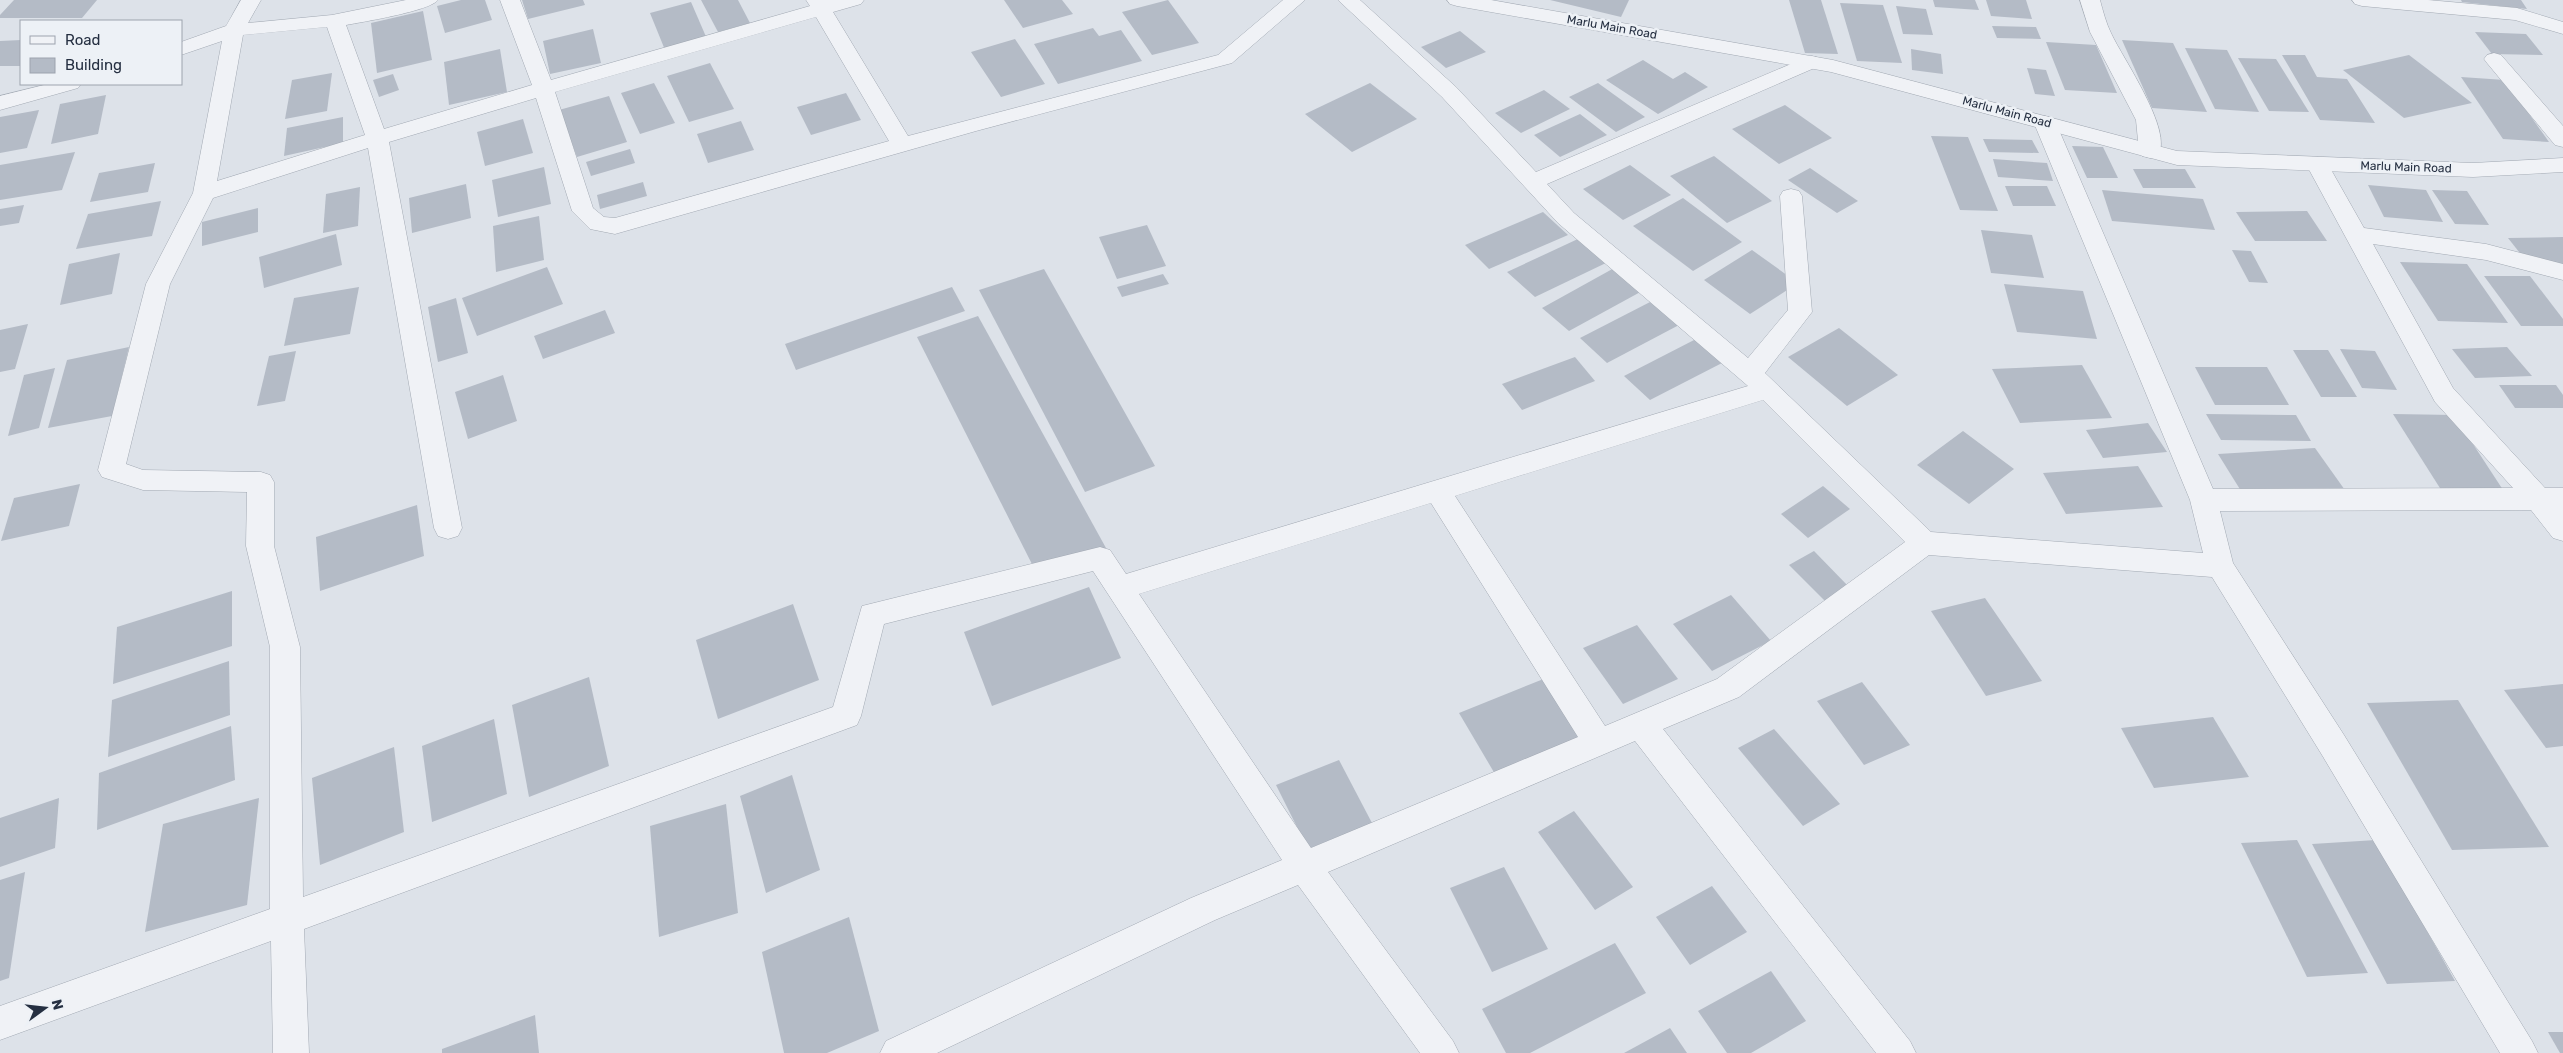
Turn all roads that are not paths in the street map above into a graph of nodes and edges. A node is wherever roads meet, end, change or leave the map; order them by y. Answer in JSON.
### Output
{"nodes":[{"id":1,"x":251,"y":0,"type":"edge"},
{"id":2,"x":428,"y":0,"type":"edge"},
{"id":3,"x":510,"y":0,"type":"edge"},
{"id":4,"x":854,"y":0,"type":"edge"},
{"id":5,"x":1295,"y":0,"type":"edge"},
{"id":6,"x":1348,"y":0,"type":"edge"},
{"id":7,"x":1456,"y":0,"type":"edge"},
{"id":8,"x":2090,"y":0,"type":"edge"},
{"id":9,"x":2362,"y":0,"type":"edge"},
{"id":10,"x":818,"y":5,"type":"edge"},
{"id":11,"x":335,"y":22,"type":"junction"},
{"id":12,"x":2563,"y":28,"type":"edge"},
{"id":13,"x":234,"y":30,"type":"junction"},
{"id":14,"x":182,"y":48,"type":"edge"},
{"id":15,"x":2494,"y":59,"type":"dead end"},
{"id":16,"x":1812,"y":62,"type":"junction"},
{"id":17,"x":67,"y":85,"type":"edge"},
{"id":18,"x":544,"y":88,"type":"junction"},
{"id":19,"x":0,"y":103,"type":"edge"},
{"id":20,"x":2045,"y":123,"type":"junction"},
{"id":21,"x":377,"y":138,"type":"junction"},
{"id":22,"x":2563,"y":140,"type":"edge"},
{"id":23,"x":902,"y":144,"type":"junction"},
{"id":24,"x":2150,"y":151,"type":"junction"},
{"id":25,"x":2317,"y":164,"type":"junction"},
{"id":26,"x":2563,"y":165,"type":"edge"},
{"id":27,"x":1533,"y":182,"type":"junction"},
{"id":28,"x":204,"y":193,"type":"junction"},
{"id":29,"x":1791,"y":196,"type":"dead end"},
{"id":30,"x":2356,"y":234,"type":"junction"},
{"id":31,"x":2563,"y":272,"type":"edge"},
{"id":32,"x":1759,"y":381,"type":"junction"},
{"id":33,"x":1438,"y":491,"type":"junction"},
{"id":34,"x":2550,"y":499,"type":"edge"},
{"id":35,"x":2204,"y":500,"type":"junction"},
{"id":36,"x":448,"y":528,"type":"dead end"},
{"id":37,"x":2563,"y":530,"type":"edge"},
{"id":38,"x":1924,"y":543,"type":"junction"},
{"id":39,"x":2220,"y":566,"type":"junction"},
{"id":40,"x":1120,"y":588,"type":"junction"},
{"id":41,"x":1641,"y":725,"type":"junction"},
{"id":42,"x":1598,"y":742,"type":"junction"},
{"id":43,"x":1304,"y":866,"type":"junction"},
{"id":44,"x":287,"y":919,"type":"junction"},
{"id":45,"x":0,"y":1023,"type":"edge"},
{"id":46,"x":291,"y":1053,"type":"edge"},
{"id":47,"x":898,"y":1053,"type":"edge"},
{"id":48,"x":1441,"y":1053,"type":"edge"},
{"id":49,"x":1898,"y":1053,"type":"edge"},
{"id":50,"x":2520,"y":1053,"type":"edge"}],
"edges":[{"from":1,"to":13,"type":"street"},
{"from":2,"to":11,"type":"street"},
{"from":3,"to":18,"type":"street"},
{"from":4,"to":10,"type":"street"},
{"from":5,"to":23,"type":"street"},
{"from":6,"to":27,"type":"street"},
{"from":7,"to":16,"type":"street","name":"Marlu Main Road"},
{"from":8,"to":24,"type":"street"},
{"from":9,"to":12,"type":"street"},
{"from":10,"to":18,"type":"street"},
{"from":10,"to":23,"type":"street"},
{"from":11,"to":13,"type":"street"},
{"from":11,"to":21,"type":"street"},
{"from":13,"to":14,"type":"street"},
{"from":13,"to":28,"type":"street"},
{"from":15,"to":22,"type":"street"},
{"from":16,"to":20,"type":"street","name":"Marlu Main Road"},
{"from":16,"to":27,"type":"street"},
{"from":17,"to":19,"type":"street"},
{"from":18,"to":21,"type":"street"},
{"from":18,"to":23,"type":"street"},
{"from":20,"to":24,"type":"street","name":"Marlu Main Road"},
{"from":20,"to":35,"type":"street"},
{"from":21,"to":28,"type":"street"},
{"from":21,"to":36,"type":"street"},
{"from":24,"to":25,"type":"street","name":"Marlu Main Road"},
{"from":25,"to":26,"type":"street","name":"Marlu Main Road"},
{"from":25,"to":30,"type":"street"},
{"from":27,"to":32,"type":"street"},
{"from":28,"to":44,"type":"street"},
{"from":29,"to":32,"type":"street"},
{"from":30,"to":31,"type":"street"},
{"from":30,"to":34,"type":"street"},
{"from":32,"to":33,"type":"street"},
{"from":32,"to":38,"type":"street"},
{"from":33,"to":40,"type":"street"},
{"from":33,"to":42,"type":"street"},
{"from":34,"to":35,"type":"street"},
{"from":34,"to":37,"type":"street"},
{"from":35,"to":39,"type":"street"},
{"from":38,"to":39,"type":"street"},
{"from":38,"to":41,"type":"street"},
{"from":39,"to":50,"type":"street"},
{"from":40,"to":43,"type":"street"},
{"from":40,"to":44,"type":"street"},
{"from":41,"to":42,"type":"street"},
{"from":41,"to":49,"type":"street"},
{"from":42,"to":43,"type":"street"},
{"from":43,"to":47,"type":"street"},
{"from":43,"to":48,"type":"street"},
{"from":44,"to":45,"type":"street"},
{"from":44,"to":46,"type":"street"}]}
